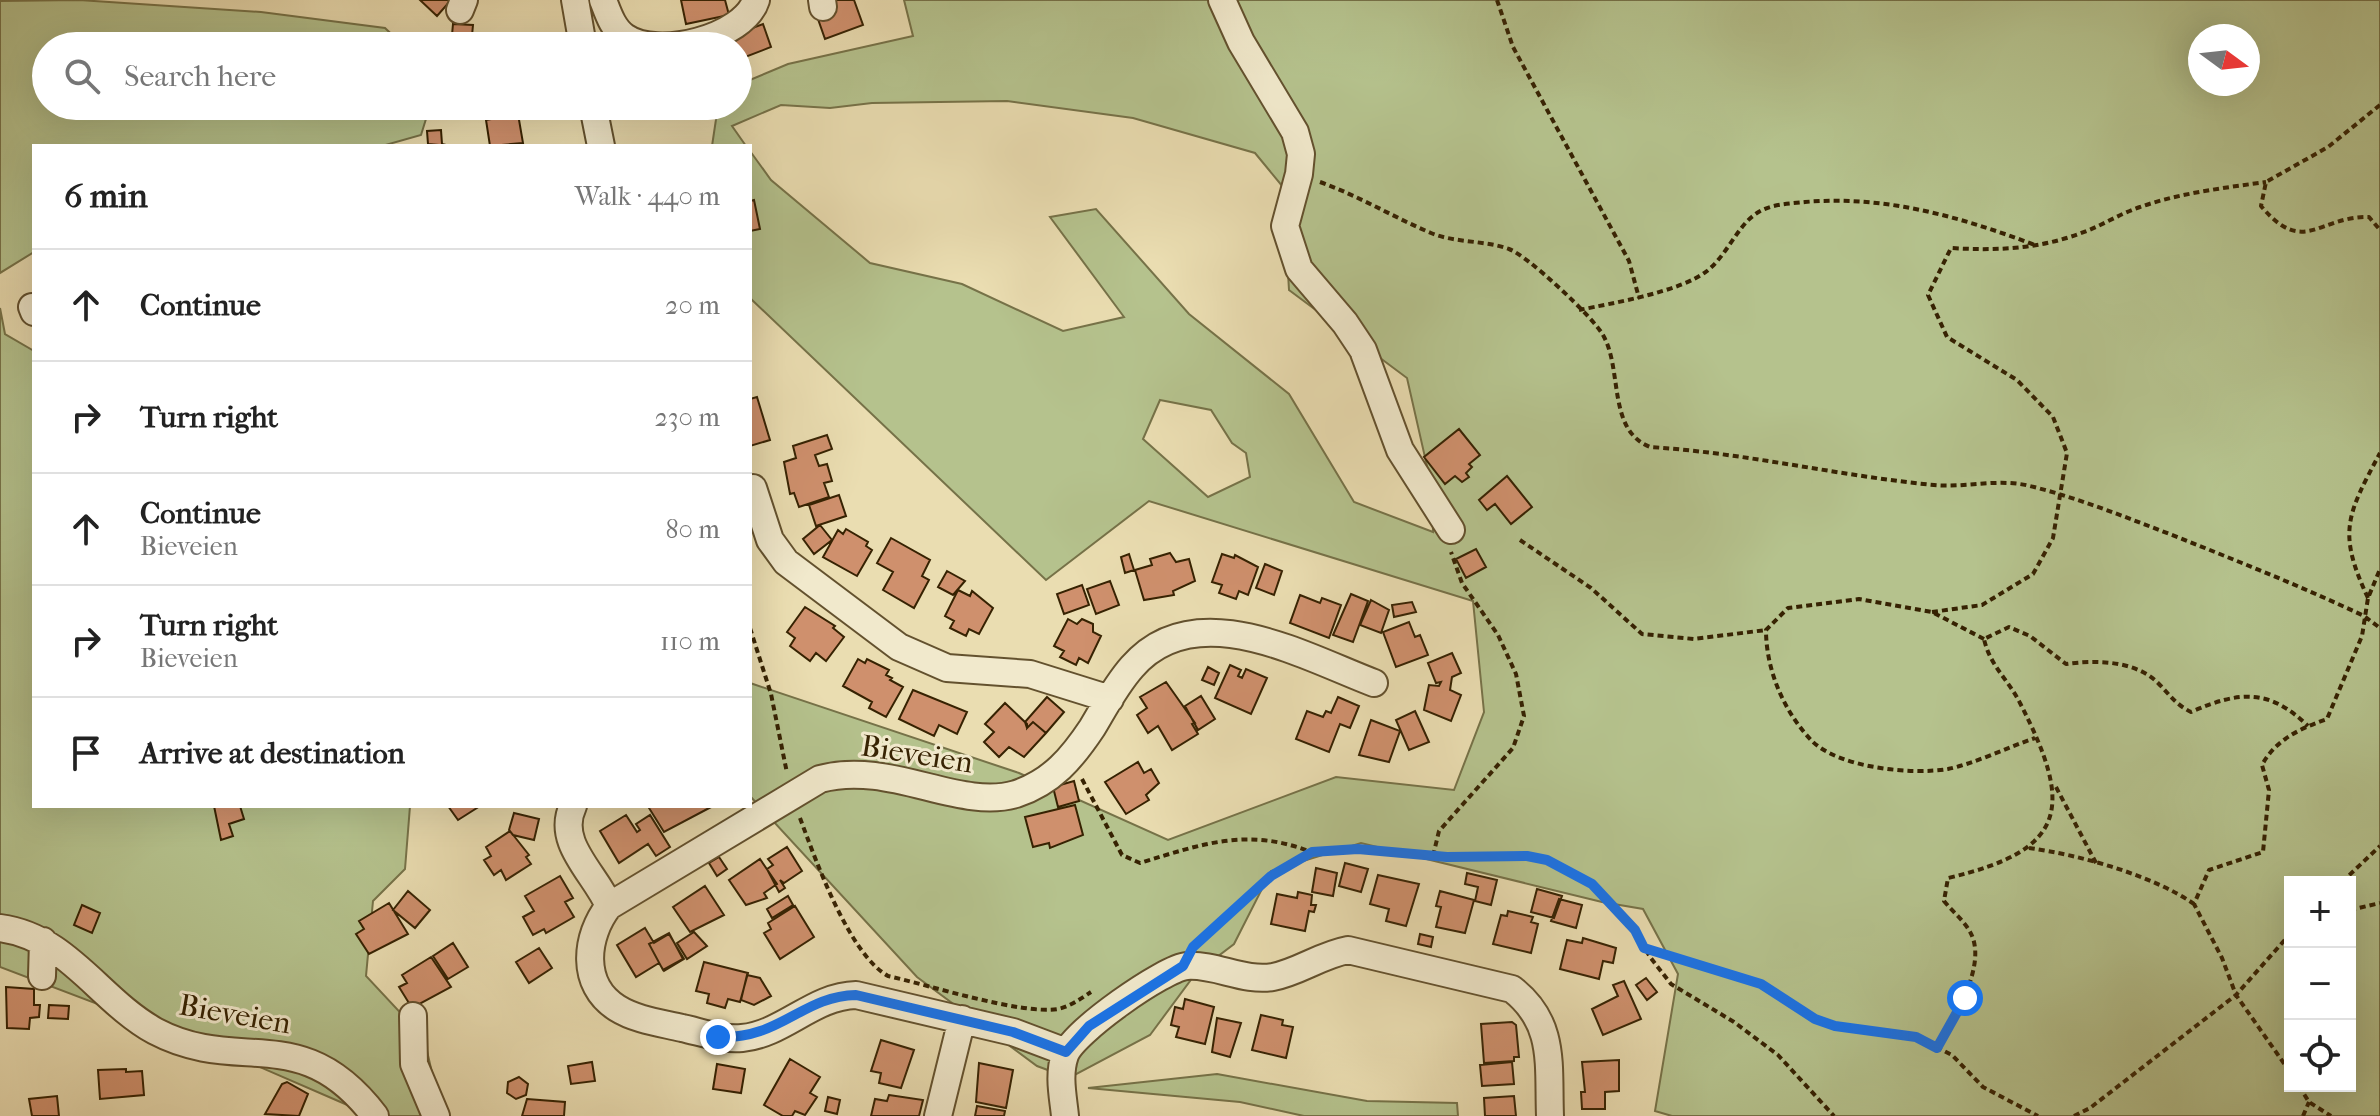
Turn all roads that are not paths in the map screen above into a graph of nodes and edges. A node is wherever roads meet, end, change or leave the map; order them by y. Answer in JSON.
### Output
{"nodes":[{"id":1,"x":575,"y":0,"type":"edge"},
{"id":2,"x":603,"y":0,"type":"edge"},
{"id":3,"x":756,"y":0,"type":"edge"},
{"id":4,"x":1222,"y":0,"type":"edge"},
{"id":5,"x":581,"y":32,"type":"edge"},
{"id":6,"x":620,"y":32,"type":"edge"},
{"id":7,"x":723,"y":32,"type":"edge"},
{"id":8,"x":596,"y":120,"type":"edge"},
{"id":9,"x":601,"y":144,"type":"edge"},
{"id":10,"x":753,"y":488,"type":"dead end"},
{"id":11,"x":1451,"y":530,"type":"road end"},
{"id":12,"x":1374,"y":683,"type":"dead end"},
{"id":13,"x":1110,"y":699,"type":"junction"},
{"id":14,"x":572,"y":808,"type":"edge"},
{"id":15,"x":609,"y":906,"type":"junction"},
{"id":16,"x":0,"y":928,"type":"edge"},
{"id":17,"x":43,"y":941,"type":"junction"},
{"id":18,"x":42,"y":976,"type":"dead end"},
{"id":19,"x":413,"y":1016,"type":"dead end"},
{"id":20,"x":962,"y":1019,"type":"junction"},
{"id":21,"x":1066,"y":1052,"type":"junction"},
{"id":22,"x":375,"y":1116,"type":"edge"},
{"id":23,"x":436,"y":1116,"type":"edge"},
{"id":24,"x":938,"y":1116,"type":"edge"},
{"id":25,"x":1065,"y":1116,"type":"edge"},
{"id":26,"x":1550,"y":1116,"type":"edge"}],
"edges":[{"from":1,"to":5,"type":"street"},
{"from":2,"to":6,"type":"street"},
{"from":3,"to":7,"type":"street"},
{"from":4,"to":11,"type":"street"},
{"from":8,"to":9,"type":"street"},
{"from":10,"to":13,"type":"street"},
{"from":12,"to":13,"type":"street","name":"Bieveien"},
{"from":13,"to":15,"type":"street","name":"Bieveien"},
{"from":14,"to":15,"type":"street"},
{"from":15,"to":20,"type":"street"},
{"from":16,"to":17,"type":"street","name":"Bieveien"},
{"from":17,"to":18,"type":"street"},
{"from":17,"to":22,"type":"street","name":"Bieveien"},
{"from":19,"to":23,"type":"street"},
{"from":20,"to":21,"type":"street"},
{"from":20,"to":24,"type":"street"},
{"from":21,"to":25,"type":"street"},
{"from":21,"to":26,"type":"street"}]}
